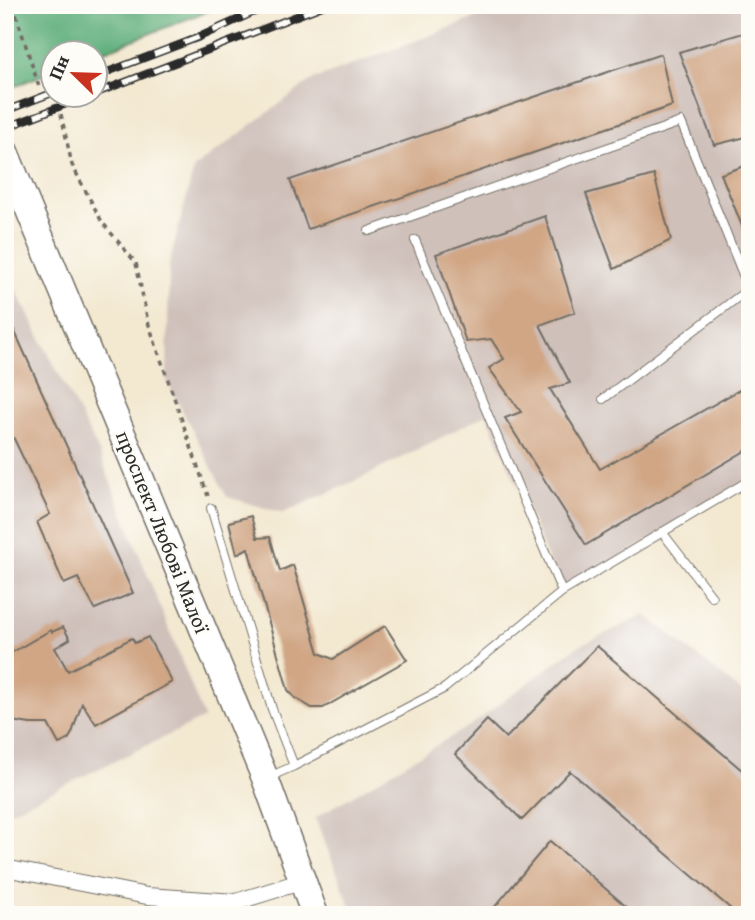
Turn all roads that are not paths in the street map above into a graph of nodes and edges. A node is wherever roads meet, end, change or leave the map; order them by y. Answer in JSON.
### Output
{"nodes":[{"id":1,"x":5,"y":152,"type":"edge"},
{"id":2,"x":369,"y":230,"type":"dead end"},
{"id":3,"x":415,"y":240,"type":"dead end"},
{"id":4,"x":749,"y":289,"type":"edge"},
{"id":5,"x":603,"y":399,"type":"dead end"},
{"id":6,"x":750,"y":480,"type":"edge"},
{"id":7,"x":211,"y":508,"type":"road end"},
{"id":8,"x":662,"y":532,"type":"junction"},
{"id":9,"x":562,"y":592,"type":"junction"},
{"id":10,"x":712,"y":597,"type":"dead end"},
{"id":11,"x":294,"y":766,"type":"junction"},
{"id":12,"x":265,"y":778,"type":"junction"},
{"id":13,"x":5,"y":868,"type":"edge"},
{"id":14,"x":303,"y":881,"type":"junction"},
{"id":15,"x":316,"y":915,"type":"edge"}],
"edges":[{"from":1,"to":12,"type":"main road","name":"проспект Любові Малої"},
{"from":2,"to":4,"type":"lane"},
{"from":3,"to":9,"type":"lane"},
{"from":4,"to":5,"type":"lane"},
{"from":6,"to":8,"type":"lane"},
{"from":7,"to":11,"type":"lane"},
{"from":8,"to":9,"type":"lane"},
{"from":8,"to":10,"type":"lane"},
{"from":9,"to":11,"type":"lane"},
{"from":11,"to":12,"type":"lane"},
{"from":12,"to":14,"type":"main road","name":"проспект Любові Малої"},
{"from":13,"to":14,"type":"street"},
{"from":14,"to":15,"type":"main road","name":"проспект Любові Малої"}]}
